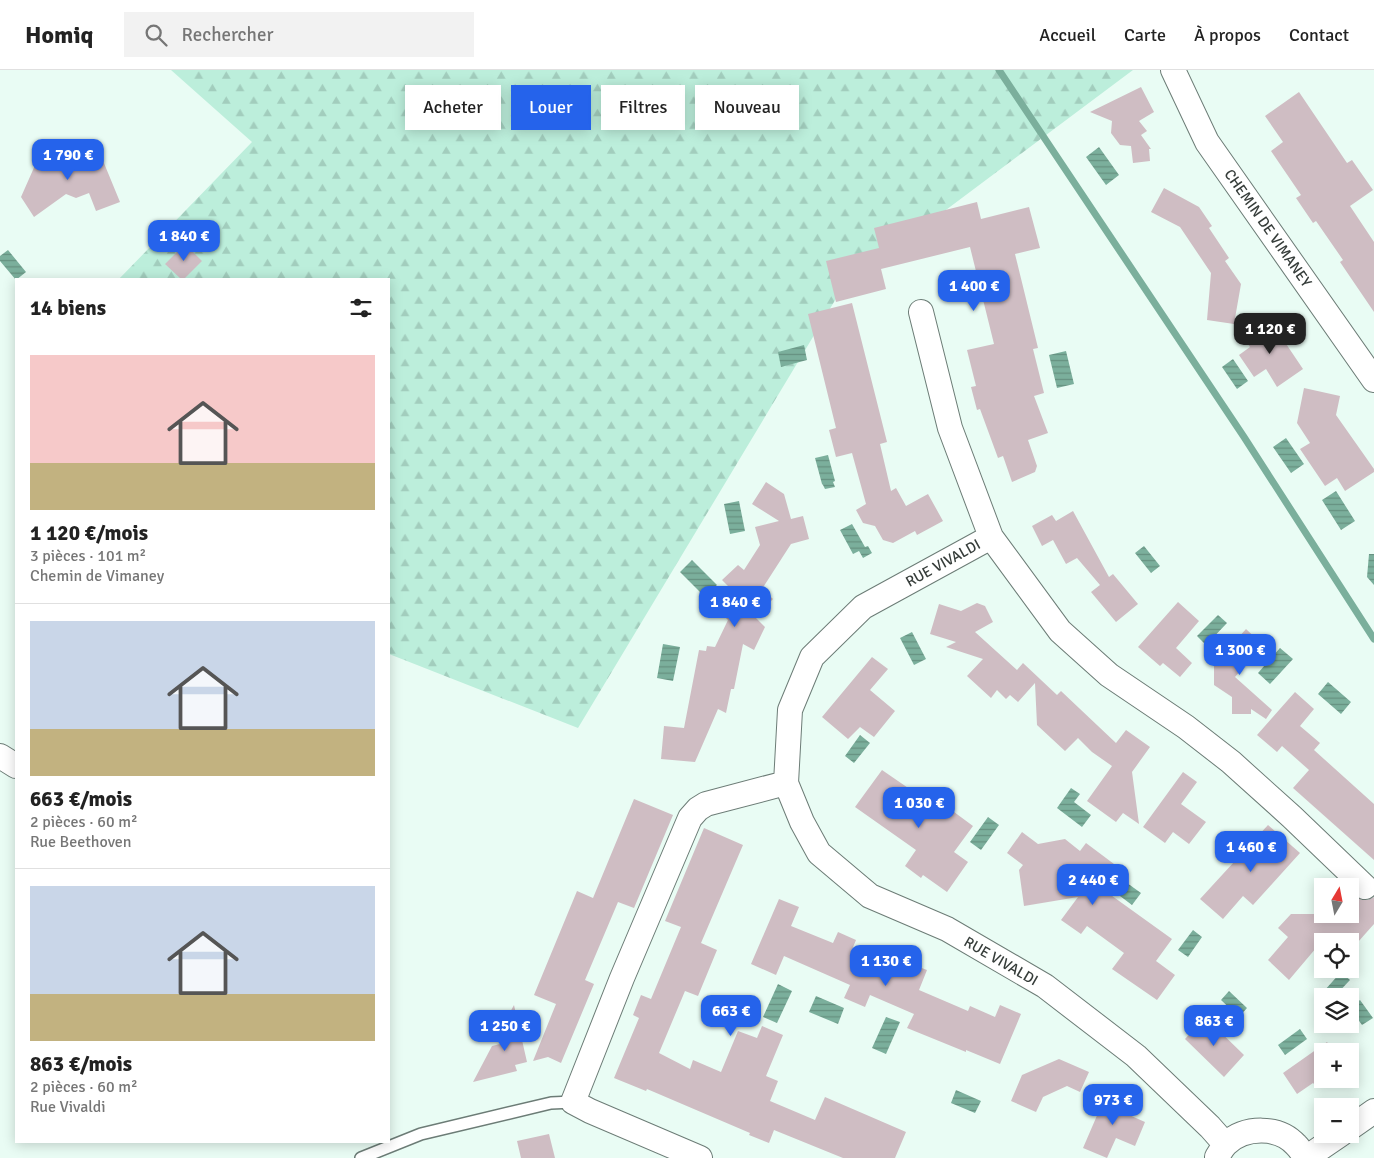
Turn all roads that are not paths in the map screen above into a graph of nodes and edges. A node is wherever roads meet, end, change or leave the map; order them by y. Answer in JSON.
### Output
{"nodes":[{"id":1,"x":1173,"y":70,"type":"edge"},
{"id":2,"x":921,"y":312,"type":"dead end"},
{"id":3,"x":1374,"y":380,"type":"edge"},
{"id":4,"x":991,"y":537,"type":"junction"},
{"id":5,"x":0,"y":756,"type":"edge"},
{"id":6,"x":15,"y":765,"type":"edge"},
{"id":7,"x":786,"y":783,"type":"junction"},
{"id":8,"x":1365,"y":887,"type":"dead end"},
{"id":9,"x":574,"y":1102,"type":"junction"},
{"id":10,"x":1374,"y":1111,"type":"edge"},
{"id":11,"x":1359,"y":1122,"type":"edge"},
{"id":12,"x":1328,"y":1143,"type":"edge"},
{"id":13,"x":1221,"y":1151,"type":"edge"},
{"id":14,"x":361,"y":1158,"type":"edge"},
{"id":15,"x":700,"y":1158,"type":"edge"},
{"id":16,"x":1306,"y":1158,"type":"edge"}],
"edges":[{"from":1,"to":3,"type":"street","name":"CHEMIN DE VIMANEY"},
{"from":2,"to":4,"type":"street","name":"RUE VIVALDI"},
{"from":4,"to":7,"type":"street","name":"RUE VIVALDI"},
{"from":4,"to":8,"type":"street","name":"RUE VIVALDI"},
{"from":5,"to":6,"type":"street"},
{"from":7,"to":9,"type":"street"},
{"from":7,"to":13,"type":"street","name":"RUE VIVALDI"},
{"from":9,"to":14,"type":"lane"},
{"from":9,"to":15,"type":"street"},
{"from":10,"to":11,"type":"street"},
{"from":12,"to":16,"type":"street"},
{"from":13,"to":16,"type":"street","name":"RUE VIVALDI"}]}
